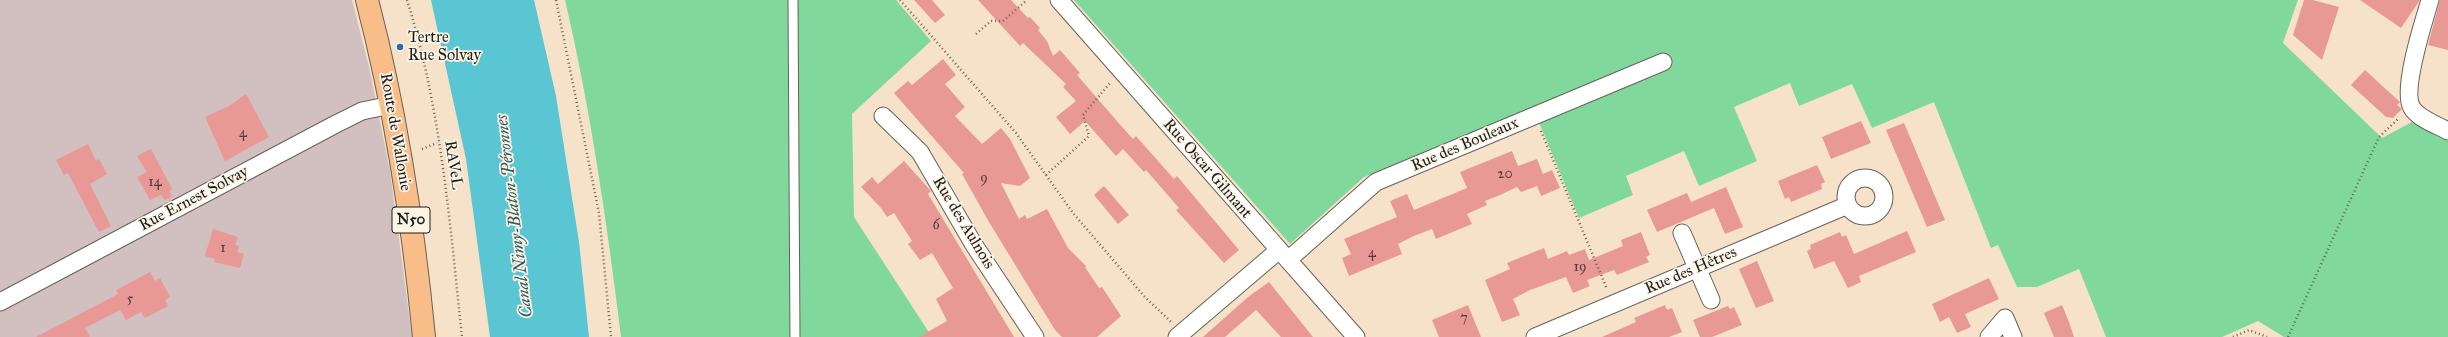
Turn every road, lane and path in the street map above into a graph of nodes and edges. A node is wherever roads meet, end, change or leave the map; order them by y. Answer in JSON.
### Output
{"nodes":[{"id":1,"x":367,"y":0,"type":"edge"},
{"id":2,"x":406,"y":0,"type":"edge"},
{"id":3,"x":556,"y":0,"type":"edge"},
{"id":4,"x":793,"y":0,"type":"edge"},
{"id":5,"x":900,"y":0,"type":"edge"},
{"id":6,"x":1027,"y":0,"type":"edge"},
{"id":7,"x":1059,"y":0,"type":"edge"},
{"id":8,"x":2430,"y":0,"type":"edge"},
{"id":9,"x":976,"y":34,"type":"dead end"},
{"id":10,"x":1663,"y":62,"type":"dead end"},
{"id":11,"x":1122,"y":71,"type":"junction"},
{"id":12,"x":391,"y":105,"type":"junction"},
{"id":13,"x":2412,"y":109,"type":"junction"},
{"id":14,"x":883,"y":116,"type":"dead end"},
{"id":15,"x":1535,"y":116,"type":"junction"},
{"id":16,"x":2448,"y":131,"type":"edge"},
{"id":17,"x":438,"y":143,"type":"junction"},
{"id":18,"x":422,"y":149,"type":"dead end"},
{"id":19,"x":1046,"y":175,"type":"junction"},
{"id":20,"x":1848,"y":205,"type":"dead end"},
{"id":21,"x":1682,"y":233,"type":"dead end"},
{"id":22,"x":1284,"y":255,"type":"junction"},
{"id":23,"x":1697,"y":268,"type":"junction"},
{"id":24,"x":1711,"y":300,"type":"dead end"},
{"id":25,"x":0,"y":302,"type":"edge"},
{"id":26,"x":1613,"y":304,"type":"junction"},
{"id":27,"x":1180,"y":335,"type":"edge"},
{"id":28,"x":424,"y":337,"type":"edge"},
{"id":29,"x":462,"y":337,"type":"edge"},
{"id":30,"x":611,"y":337,"type":"edge"},
{"id":31,"x":795,"y":337,"type":"edge"},
{"id":32,"x":1035,"y":337,"type":"edge"},
{"id":33,"x":1356,"y":337,"type":"edge"},
{"id":34,"x":1535,"y":337,"type":"edge"},
{"id":35,"x":1989,"y":337,"type":"edge"},
{"id":36,"x":2013,"y":337,"type":"edge"},
{"id":37,"x":2234,"y":337,"type":"edge"},
{"id":38,"x":2267,"y":337,"type":"edge"},
{"id":39,"x":2288,"y":337,"type":"edge"}],
"edges":[{"from":1,"to":12,"type":"main road","name":"Route de Wallonie","number":"N50"},
{"from":2,"to":17,"type":"path","name":"RAVeL"},
{"from":3,"to":30,"type":"path"},
{"from":4,"to":31,"type":"lane"},
{"from":5,"to":19,"type":"path"},
{"from":6,"to":9,"type":"path"},
{"from":7,"to":11,"type":"street","name":"Rue Oscar Gilmant"},
{"from":8,"to":13,"type":"street"},
{"from":10,"to":15,"type":"street","name":"Rue des Bouleaux"},
{"from":11,"to":19,"type":"path"},
{"from":11,"to":22,"type":"street","name":"Rue Oscar Gilmant"},
{"from":12,"to":25,"type":"street","name":"Rue Ernest Solvay"},
{"from":12,"to":28,"type":"main road","name":"Route de Wallonie","number":"N50"},
{"from":13,"to":16,"type":"street"},
{"from":13,"to":39,"type":"path"},
{"from":14,"to":32,"type":"street","name":"Rue des Aulnois"},
{"from":15,"to":22,"type":"street","name":"Rue des Bouleaux"},
{"from":15,"to":26,"type":"path"},
{"from":17,"to":18,"type":"path"},
{"from":17,"to":29,"type":"path","name":"RAVeL"},
{"from":19,"to":27,"type":"path"},
{"from":20,"to":23,"type":"street","name":"Rue des Hêtres"},
{"from":21,"to":23,"type":"street"},
{"from":22,"to":27,"type":"street"},
{"from":22,"to":33,"type":"street","name":"Rue Oscar Gilmant"},
{"from":23,"to":24,"type":"street"},
{"from":23,"to":26,"type":"street","name":"Rue des Hêtres"},
{"from":26,"to":34,"type":"street","name":"Rue des Hêtres"},
{"from":35,"to":36,"type":"street"},
{"from":37,"to":38,"type":"path"}]}
